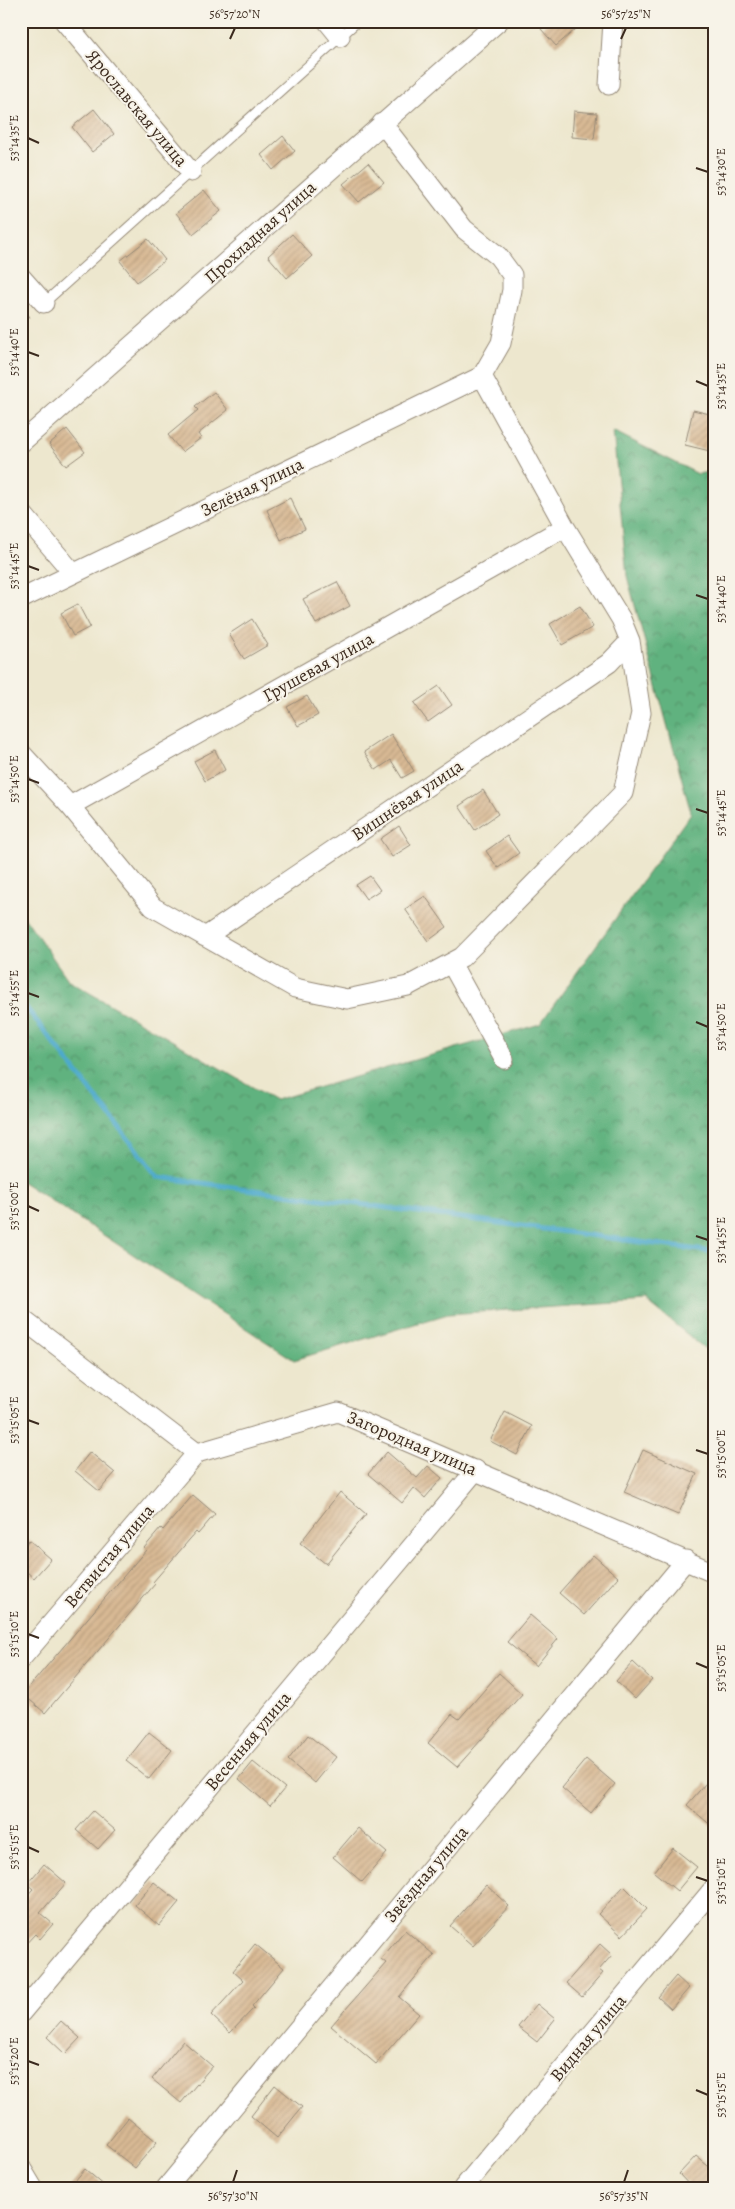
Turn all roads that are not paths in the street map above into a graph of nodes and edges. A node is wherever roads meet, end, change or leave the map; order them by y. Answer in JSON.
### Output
{"nodes":[{"id":1,"x":64,"y":21,"type":"edge"},
{"id":2,"x":327,"y":21,"type":"edge"},
{"id":3,"x":358,"y":21,"type":"edge"},
{"id":4,"x":499,"y":21,"type":"edge"},
{"id":5,"x":614,"y":21,"type":"edge"},
{"id":6,"x":340,"y":37,"type":"junction"},
{"id":7,"x":609,"y":85,"type":"dead end"},
{"id":8,"x":382,"y":123,"type":"junction"},
{"id":9,"x":191,"y":172,"type":"junction"},
{"id":10,"x":21,"y":277,"type":"edge"},
{"id":11,"x":44,"y":303,"type":"joint"},
{"id":12,"x":482,"y":376,"type":"junction"},
{"id":13,"x":21,"y":443,"type":"edge"},
{"id":14,"x":21,"y":512,"type":"edge"},
{"id":15,"x":565,"y":528,"type":"junction"},
{"id":16,"x":73,"y":573,"type":"junction"},
{"id":17,"x":21,"y":599,"type":"edge"},
{"id":18,"x":630,"y":641,"type":"junction"},
{"id":19,"x":21,"y":753,"type":"edge"},
{"id":20,"x":70,"y":806,"type":"junction"},
{"id":21,"x":205,"y":937,"type":"junction"},
{"id":22,"x":451,"y":963,"type":"junction"},
{"id":23,"x":504,"y":1060,"type":"dead end"},
{"id":24,"x":21,"y":1318,"type":"edge"},
{"id":25,"x":197,"y":1453,"type":"junction"},
{"id":26,"x":476,"y":1470,"type":"junction"},
{"id":27,"x":686,"y":1560,"type":"junction"},
{"id":28,"x":714,"y":1573,"type":"edge"},
{"id":29,"x":21,"y":1660,"type":"edge"},
{"id":30,"x":714,"y":1888,"type":"edge"},
{"id":31,"x":21,"y":2013,"type":"edge"},
{"id":32,"x":21,"y":2168,"type":"edge"},
{"id":33,"x":32,"y":2188,"type":"edge"},
{"id":34,"x":166,"y":2188,"type":"edge"},
{"id":35,"x":463,"y":2188,"type":"edge"}],
"edges":[{"from":1,"to":9,"type":"street","name":"Ярославская улица"},
{"from":2,"to":6,"type":"street"},
{"from":3,"to":6,"type":"lane"},
{"from":4,"to":8,"type":"street","name":"Прохладная улица"},
{"from":5,"to":7,"type":"street"},
{"from":6,"to":9,"type":"lane"},
{"from":8,"to":12,"type":"street"},
{"from":8,"to":13,"type":"street","name":"Прохладная улица"},
{"from":9,"to":11,"type":"lane"},
{"from":10,"to":11,"type":"street"},
{"from":12,"to":15,"type":"street"},
{"from":12,"to":16,"type":"street","name":"Зелёная улица"},
{"from":14,"to":16,"type":"street"},
{"from":15,"to":18,"type":"street"},
{"from":15,"to":20,"type":"street","name":"Грушевая улица"},
{"from":16,"to":17,"type":"street","name":"Зелёная улица"},
{"from":18,"to":21,"type":"street","name":"Вишнёвая улица"},
{"from":18,"to":22,"type":"street"},
{"from":19,"to":20,"type":"street"},
{"from":20,"to":21,"type":"street"},
{"from":21,"to":22,"type":"street"},
{"from":22,"to":23,"type":"street"},
{"from":24,"to":25,"type":"street"},
{"from":25,"to":26,"type":"street","name":"Загородная улица"},
{"from":25,"to":29,"type":"street","name":"Ветвистая улица"},
{"from":26,"to":27,"type":"street","name":"Загородная улица"},
{"from":26,"to":31,"type":"street","name":"Весенняя улица"},
{"from":27,"to":28,"type":"street","name":"Загородная улица"},
{"from":27,"to":34,"type":"street","name":"Звёздная улица"},
{"from":30,"to":35,"type":"street","name":"Видная улица"},
{"from":32,"to":33,"type":"street"}]}
